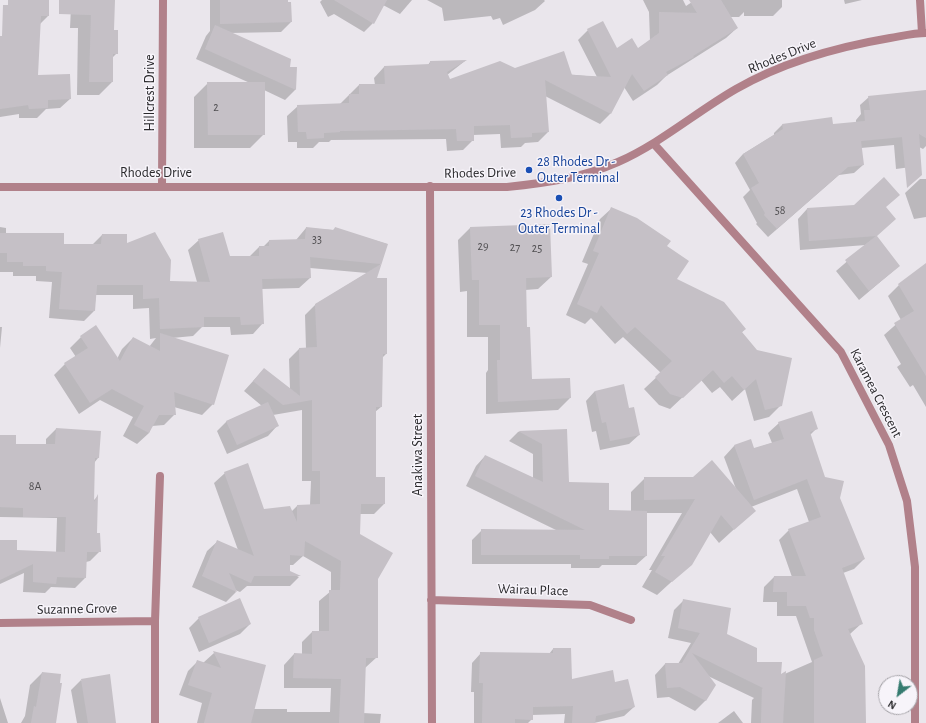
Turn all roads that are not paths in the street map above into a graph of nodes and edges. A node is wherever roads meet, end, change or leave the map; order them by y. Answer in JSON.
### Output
{"nodes":[{"id":1,"x":163,"y":0,"type":"edge"},
{"id":2,"x":920,"y":0,"type":"edge"},
{"id":3,"x":924,"y":33,"type":"edge"},
{"id":4,"x":654,"y":144,"type":"junction"},
{"id":5,"x":162,"y":186,"type":"junction"},
{"id":6,"x":430,"y":186,"type":"junction"},
{"id":7,"x":0,"y":188,"type":"edge"},
{"id":8,"x":160,"y":476,"type":"dead end"},
{"id":9,"x":432,"y":600,"type":"junction"},
{"id":10,"x":631,"y":620,"type":"dead end"},
{"id":11,"x":155,"y":621,"type":"junction"},
{"id":12,"x":0,"y":623,"type":"edge"},
{"id":13,"x":155,"y":723,"type":"edge"},
{"id":14,"x":432,"y":723,"type":"edge"},
{"id":15,"x":915,"y":723,"type":"edge"}],
"edges":[{"from":1,"to":5,"type":"street","name":"Hillcrest Drive"},
{"from":2,"to":3,"type":"street"},
{"from":3,"to":4,"type":"street","name":"Rhodes Drive"},
{"from":4,"to":6,"type":"street","name":"Rhodes Drive"},
{"from":4,"to":15,"type":"street","name":"Karamea Crescent"},
{"from":5,"to":6,"type":"street","name":"Rhodes Drive"},
{"from":5,"to":7,"type":"street","name":"Rhodes Drive"},
{"from":6,"to":9,"type":"street","name":"Anakiwa Street"},
{"from":8,"to":11,"type":"street"},
{"from":9,"to":10,"type":"street","name":"Wairau Place"},
{"from":9,"to":14,"type":"street","name":"Anakiwa Street"},
{"from":11,"to":12,"type":"street","name":"Suzanne Grove"},
{"from":11,"to":13,"type":"street"}]}
